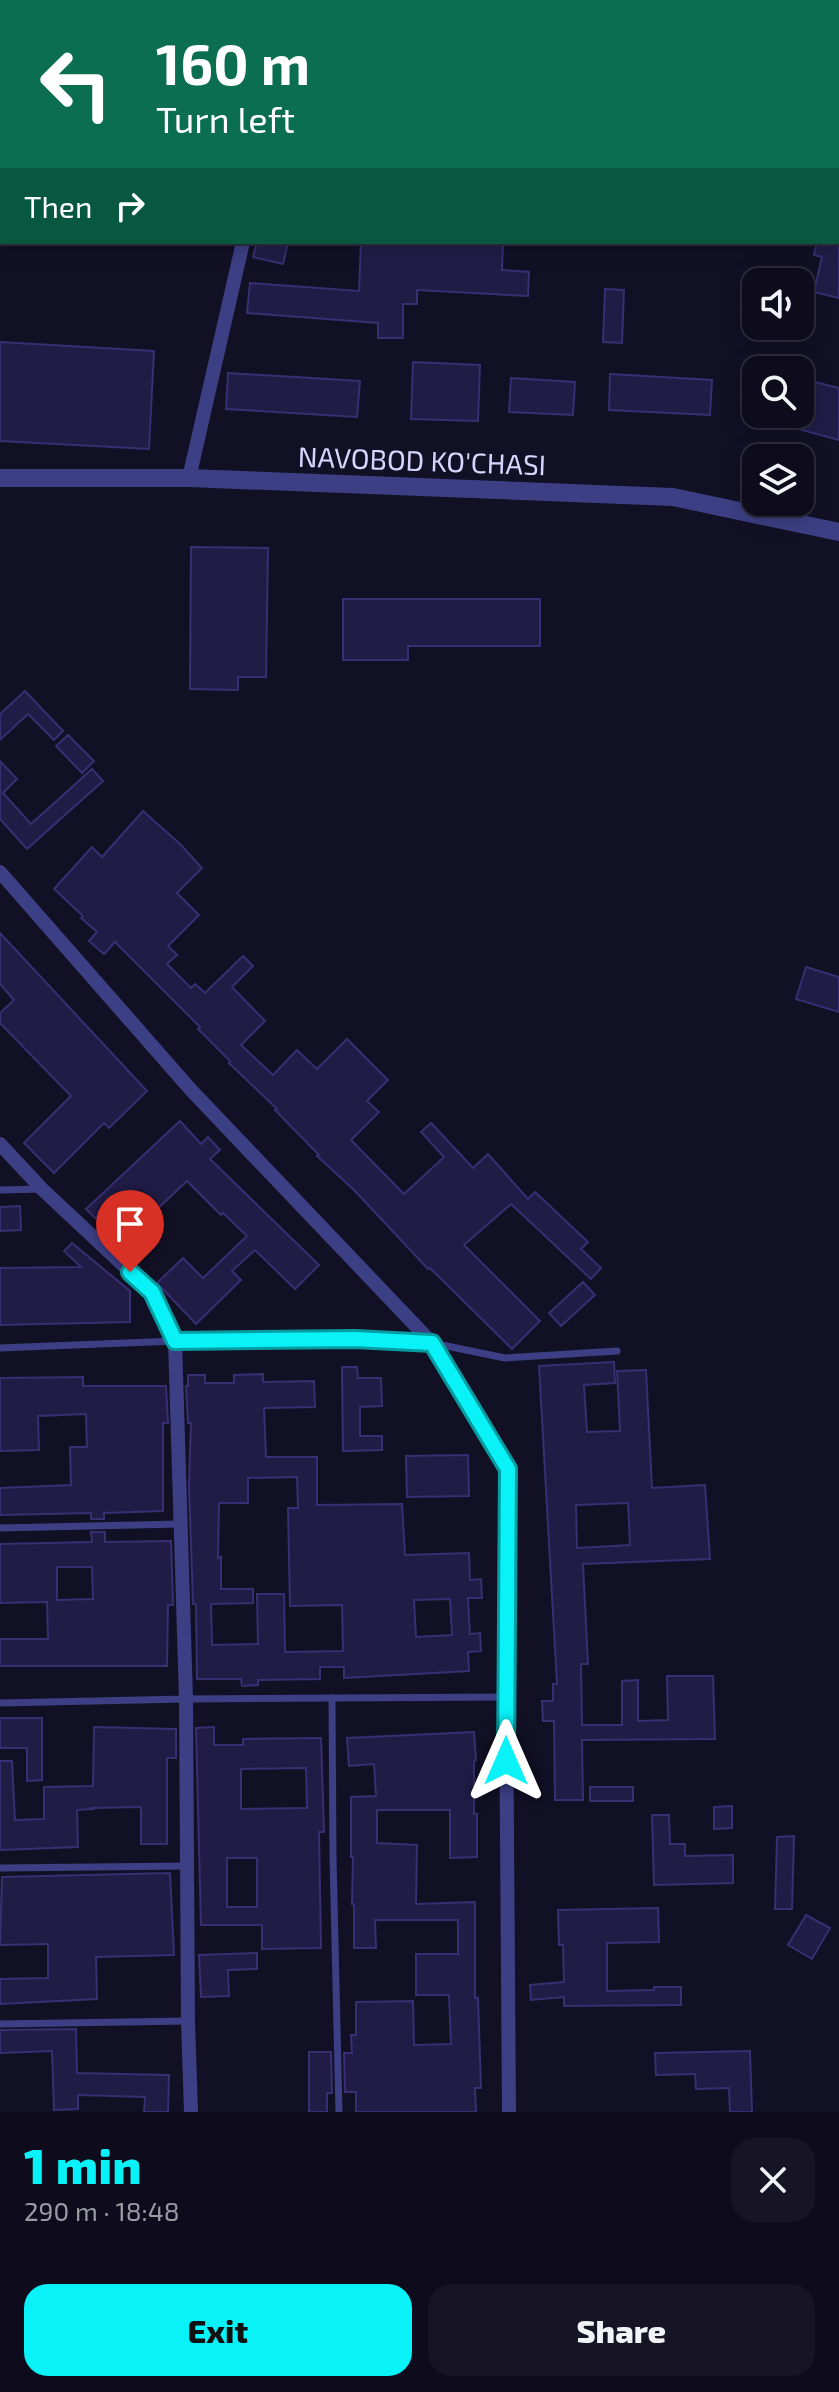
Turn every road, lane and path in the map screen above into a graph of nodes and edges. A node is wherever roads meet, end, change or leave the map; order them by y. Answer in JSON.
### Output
{"nodes":[{"id":1,"x":243,"y":244,"type":"edge"},
{"id":2,"x":0,"y":478,"type":"edge"},
{"id":3,"x":189,"y":478,"type":"junction"},
{"id":4,"x":839,"y":532,"type":"edge"},
{"id":5,"x":0,"y":872,"type":"edge"},
{"id":6,"x":0,"y":1144,"type":"edge"},
{"id":7,"x":42,"y":1189,"type":"junction"},
{"id":8,"x":0,"y":1190,"type":"edge"},
{"id":9,"x":175,"y":1341,"type":"junction"},
{"id":10,"x":432,"y":1343,"type":"junction"},
{"id":11,"x":0,"y":1348,"type":"edge"},
{"id":12,"x":617,"y":1351,"type":"dead end"},
{"id":13,"x":180,"y":1524,"type":"junction"},
{"id":14,"x":0,"y":1528,"type":"edge"},
{"id":15,"x":506,"y":1697,"type":"junction"},
{"id":16,"x":332,"y":1698,"type":"junction"},
{"id":17,"x":186,"y":1699,"type":"junction"},
{"id":18,"x":0,"y":1703,"type":"edge"},
{"id":19,"x":187,"y":1866,"type":"junction"},
{"id":20,"x":0,"y":1868,"type":"edge"},
{"id":21,"x":188,"y":2021,"type":"junction"},
{"id":22,"x":0,"y":2024,"type":"edge"},
{"id":23,"x":191,"y":2112,"type":"edge"},
{"id":24,"x":339,"y":2112,"type":"edge"},
{"id":25,"x":509,"y":2112,"type":"edge"}],
"edges":[{"from":1,"to":3,"type":"street"},
{"from":2,"to":3,"type":"street","name":"NAVOBOD KO'CHASI"},
{"from":3,"to":4,"type":"street","name":"NAVOBOD KO'CHASI"},
{"from":5,"to":10,"type":"street"},
{"from":6,"to":7,"type":"street"},
{"from":7,"to":8,"type":"lane"},
{"from":7,"to":9,"type":"street"},
{"from":9,"to":10,"type":"lane"},
{"from":9,"to":11,"type":"lane"},
{"from":9,"to":13,"type":"street"},
{"from":10,"to":12,"type":"lane"},
{"from":10,"to":15,"type":"street"},
{"from":13,"to":14,"type":"lane"},
{"from":13,"to":17,"type":"street"},
{"from":15,"to":16,"type":"lane"},
{"from":15,"to":25,"type":"street"},
{"from":16,"to":17,"type":"lane"},
{"from":16,"to":24,"type":"lane"},
{"from":17,"to":18,"type":"lane"},
{"from":17,"to":19,"type":"street"},
{"from":19,"to":20,"type":"lane"},
{"from":19,"to":21,"type":"street"},
{"from":21,"to":22,"type":"lane"},
{"from":21,"to":23,"type":"street"}]}
